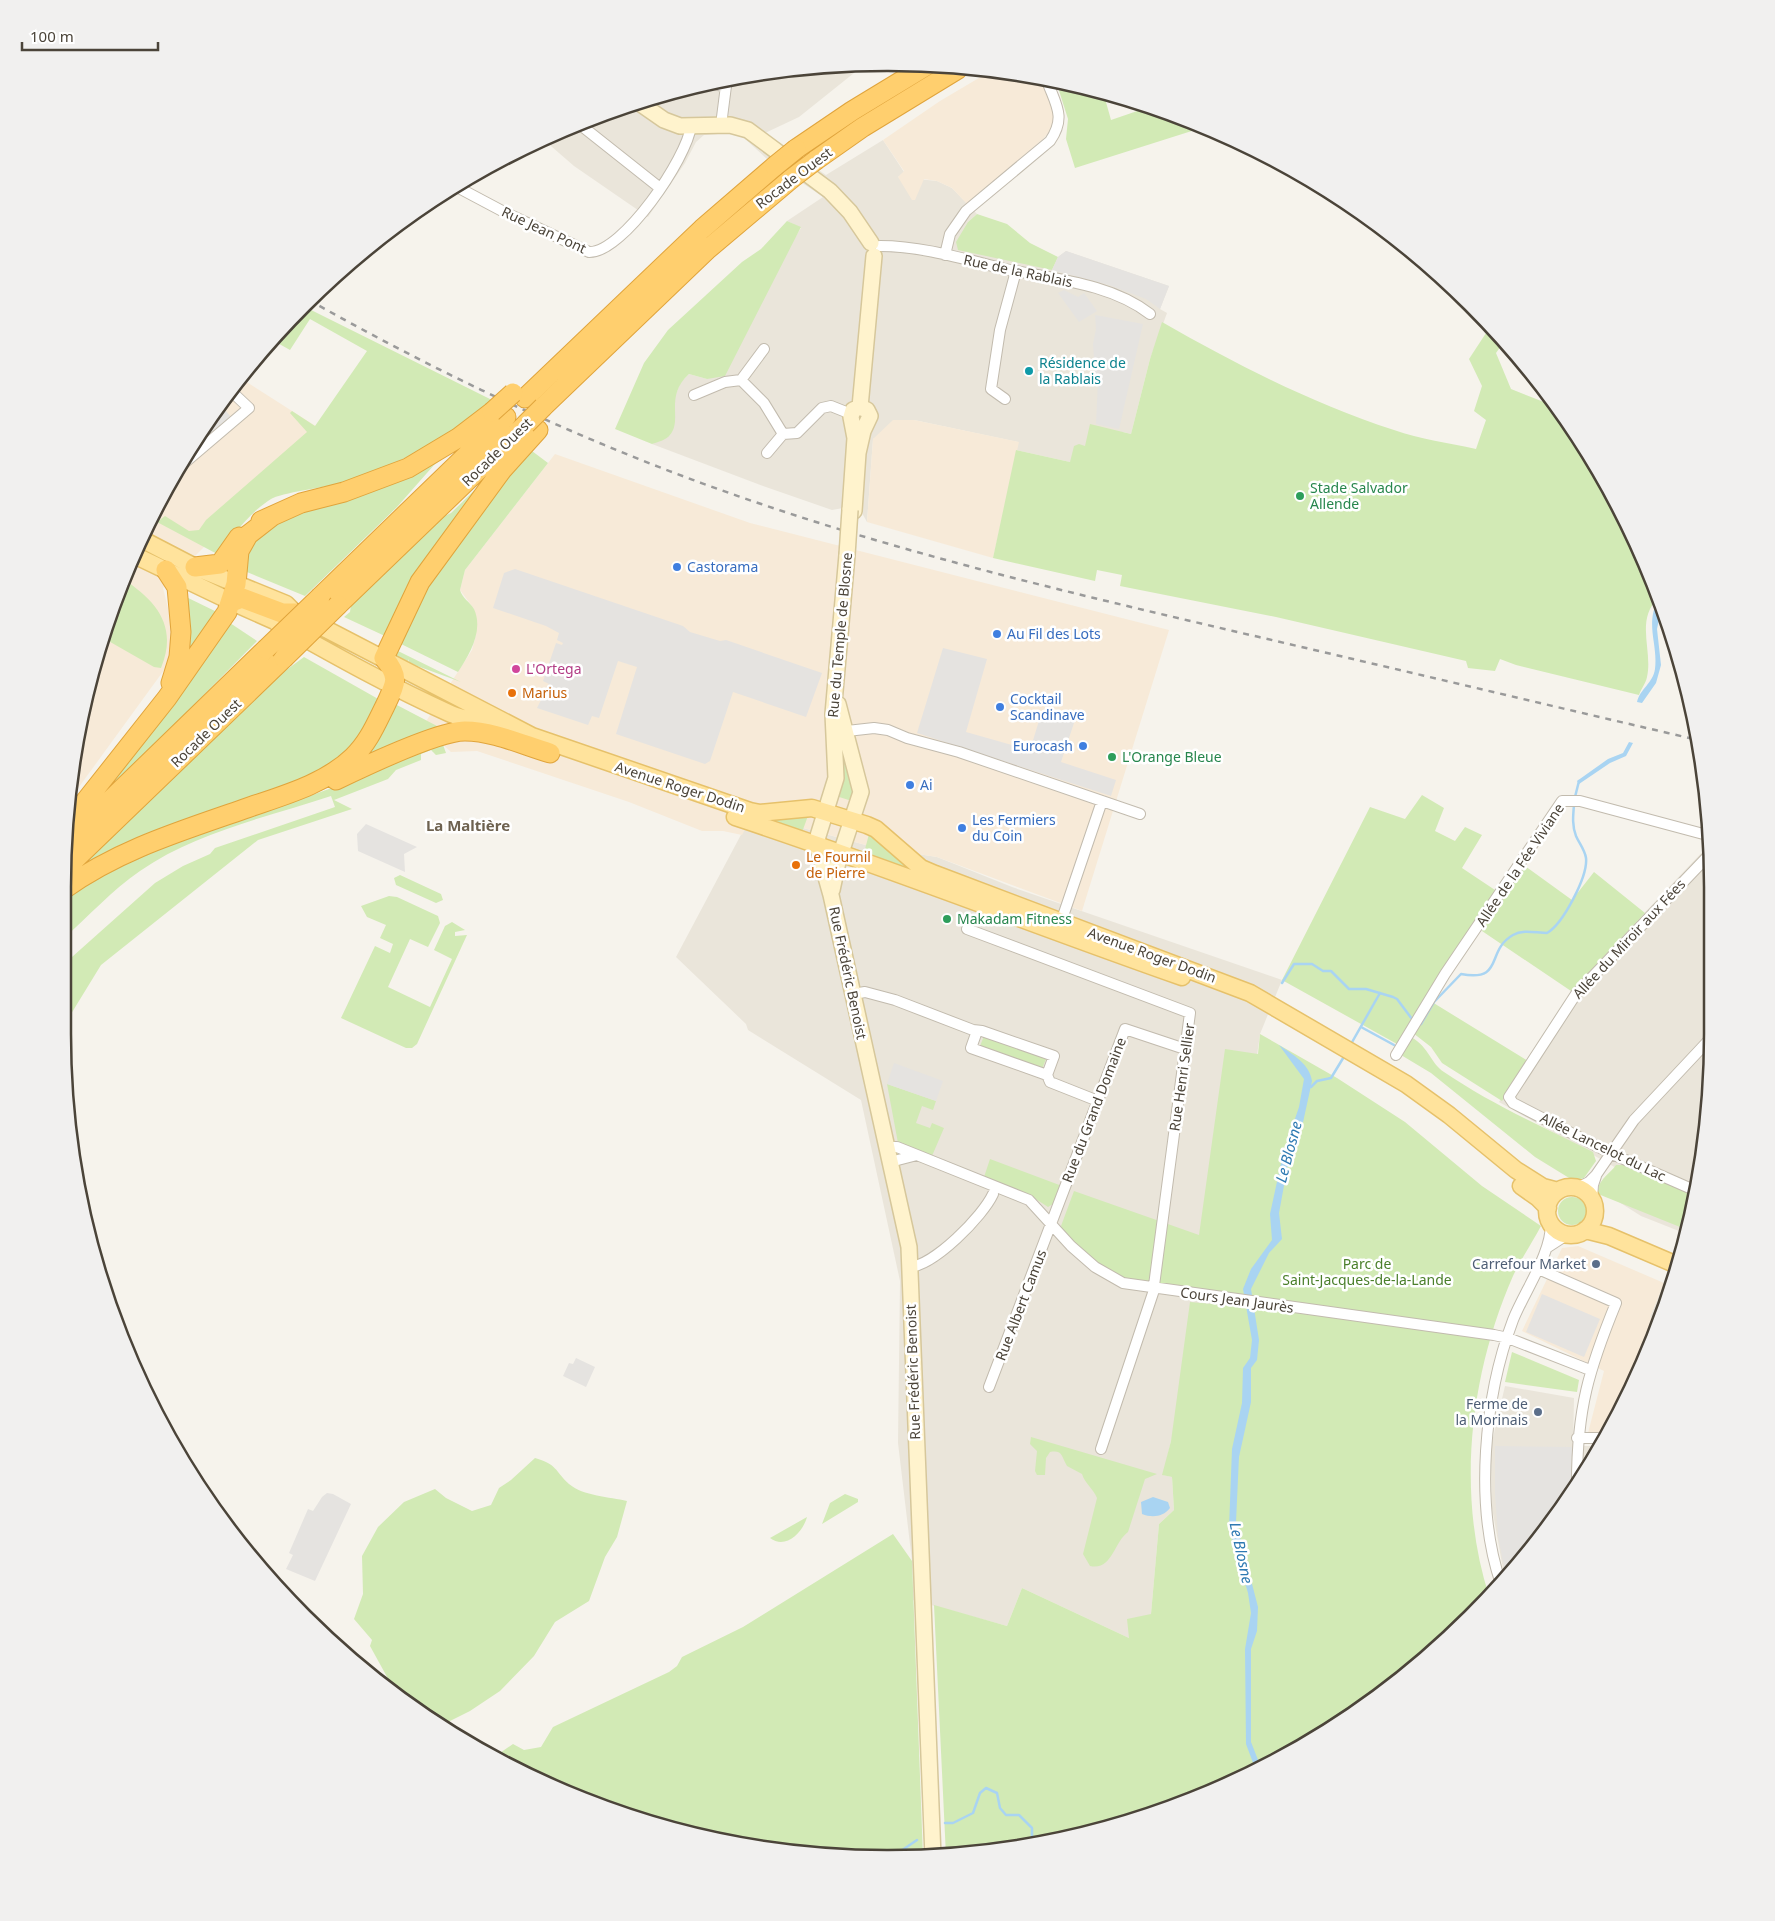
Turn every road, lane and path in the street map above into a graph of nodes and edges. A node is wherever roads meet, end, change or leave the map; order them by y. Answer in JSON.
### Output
{"nodes":[{"id":1,"x":916,"y":72,"type":"edge"},
{"id":2,"x":951,"y":74,"type":"edge"},
{"id":3,"x":726,"y":88,"type":"edge"},
{"id":4,"x":1050,"y":88,"type":"edge"},
{"id":5,"x":647,"y":108,"type":"edge"},
{"id":6,"x":722,"y":125,"type":"junction"},
{"id":7,"x":691,"y":126,"type":"junction"},
{"id":8,"x":586,"y":129,"type":"edge"},
{"id":9,"x":660,"y":188,"type":"junction"},
{"id":10,"x":464,"y":191,"type":"edge"},
{"id":11,"x":875,"y":248,"type":"junction"},
{"id":12,"x":945,"y":255,"type":"junction"},
{"id":13,"x":1016,"y":271,"type":"junction"},
{"id":14,"x":1150,"y":314,"type":"dead end"},
{"id":15,"x":764,"y":349,"type":"dead end"},
{"id":16,"x":741,"y":380,"type":"junction"},
{"id":17,"x":694,"y":394,"type":"dead end"},
{"id":18,"x":236,"y":396,"type":"edge"},
{"id":19,"x":1005,"y":399,"type":"dead end"},
{"id":20,"x":499,"y":414,"type":"junction"},
{"id":21,"x":857,"y":417,"type":"junction"},
{"id":22,"x":532,"y":427,"type":"junction"},
{"id":23,"x":783,"y":434,"type":"junction"},
{"id":24,"x":198,"y":451,"type":"edge"},
{"id":25,"x":767,"y":453,"type":"dead end"},
{"id":26,"x":271,"y":517,"type":"junction"},
{"id":27,"x":147,"y":543,"type":"edge"},
{"id":28,"x":141,"y":558,"type":"edge"},
{"id":29,"x":195,"y":567,"type":"junction"},
{"id":30,"x":166,"y":570,"type":"junction"},
{"id":31,"x":234,"y":593,"type":"junction"},
{"id":32,"x":295,"y":613,"type":"joint"},
{"id":33,"x":277,"y":623,"type":"junction"},
{"id":34,"x":381,"y":663,"type":"junction"},
{"id":35,"x":395,"y":681,"type":"junction"},
{"id":36,"x":461,"y":697,"type":"junction"},
{"id":37,"x":167,"y":698,"type":"junction"},
{"id":38,"x":840,"y":731,"type":"junction"},
{"id":39,"x":550,"y":753,"type":"junction"},
{"id":40,"x":292,"y":792,"type":"junction"},
{"id":41,"x":1102,"y":801,"type":"junction"},
{"id":42,"x":826,"y":811,"type":"junction"},
{"id":43,"x":1140,"y":814,"type":"dead end"},
{"id":44,"x":75,"y":815,"type":"edge"},
{"id":45,"x":853,"y":820,"type":"junction"},
{"id":46,"x":1702,"y":834,"type":"edge"},
{"id":47,"x":73,"y":836,"type":"edge"},
{"id":48,"x":817,"y":845,"type":"junction"},
{"id":49,"x":842,"y":853,"type":"junction"},
{"id":50,"x":1703,"y":861,"type":"edge"},
{"id":51,"x":72,"y":862,"type":"edge"},
{"id":52,"x":71,"y":884,"type":"edge"},
{"id":53,"x":831,"y":895,"type":"junction"},
{"id":54,"x":1061,"y":922,"type":"junction"},
{"id":55,"x":967,"y":929,"type":"dead end"},
{"id":56,"x":853,"y":994,"type":"junction"},
{"id":57,"x":977,"y":1031,"type":"junction"},
{"id":58,"x":1309,"y":1032,"type":"junction"},
{"id":59,"x":1704,"y":1046,"type":"edge"},
{"id":60,"x":1186,"y":1049,"type":"junction"},
{"id":61,"x":1396,"y":1055,"type":"dead end"},
{"id":62,"x":1372,"y":1070,"type":"junction"},
{"id":63,"x":1047,"y":1075,"type":"junction"},
{"id":64,"x":1098,"y":1100,"type":"junction"},
{"id":65,"x":1512,"y":1103,"type":"joint"},
{"id":66,"x":889,"y":1154,"type":"junction"},
{"id":67,"x":1612,"y":1154,"type":"junction"},
{"id":68,"x":917,"y":1155,"type":"junction"},
{"id":69,"x":1596,"y":1175,"type":"junction"},
{"id":70,"x":1577,"y":1188,"type":"junction"},
{"id":71,"x":1689,"y":1188,"type":"edge"},
{"id":72,"x":1558,"y":1191,"type":"junction"},
{"id":73,"x":993,"y":1194,"type":"dead end"},
{"id":74,"x":1594,"y":1205,"type":"junction"},
{"id":75,"x":1549,"y":1215,"type":"junction"},
{"id":76,"x":1052,"y":1223,"type":"junction"},
{"id":77,"x":1585,"y":1230,"type":"junction"},
{"id":78,"x":1568,"y":1234,"type":"junction"},
{"id":79,"x":1548,"y":1247,"type":"junction"},
{"id":80,"x":1674,"y":1252,"type":"edge"},
{"id":81,"x":1671,"y":1262,"type":"edge"},
{"id":82,"x":909,"y":1267,"type":"junction"},
{"id":83,"x":1536,"y":1268,"type":"junction"},
{"id":84,"x":1154,"y":1289,"type":"junction"},
{"id":85,"x":1508,"y":1338,"type":"junction"},
{"id":86,"x":1590,"y":1370,"type":"junction"},
{"id":87,"x":989,"y":1387,"type":"dead end"},
{"id":88,"x":1577,"y":1438,"type":"junction"},
{"id":89,"x":1596,"y":1438,"type":"edge"},
{"id":90,"x":1101,"y":1449,"type":"dead end"},
{"id":91,"x":1576,"y":1471,"type":"edge"},
{"id":92,"x":1500,"y":1573,"type":"edge"},
{"id":93,"x":933,"y":1848,"type":"edge"}],
"edges":[{"from":1,"to":20,"type":"highway","name":"Rocade Ouest","bridge":true},
{"from":2,"to":22,"type":"highway","name":"Rocade Ouest","bridge":true},
{"from":3,"to":6,"type":"street"},
{"from":4,"to":12,"type":"street"},
{"from":5,"to":7,"type":"main road"},
{"from":6,"to":7,"type":"main road"},
{"from":6,"to":11,"type":"main road"},
{"from":7,"to":9,"type":"street","name":"Rue Jean Pont"},
{"from":8,"to":9,"type":"street"},
{"from":9,"to":10,"type":"street","name":"Rue Jean Pont"},
{"from":11,"to":12,"type":"street","name":"Rue de la Rablais"},
{"from":11,"to":21,"type":"main road","name":"Rue du Temple de Blosne"},
{"from":12,"to":13,"type":"street","name":"Rue de la Rablais"},
{"from":13,"to":14,"type":"street","name":"Rue de la Rablais"},
{"from":13,"to":19,"type":"street"},
{"from":15,"to":16,"type":"street"},
{"from":16,"to":17,"type":"street"},
{"from":16,"to":23,"type":"street"},
{"from":18,"to":24,"type":"street"},
{"from":20,"to":26,"type":"highway"},
{"from":20,"to":47,"type":"highway","name":"Rocade Ouest","bridge":true},
{"from":21,"to":23,"type":"street"},
{"from":21,"to":38,"type":"main road","name":"Rue du Temple de Blosne","bridge":true},
{"from":22,"to":34,"type":"highway"},
{"from":22,"to":51,"type":"highway","name":"Rocade Ouest","bridge":true},
{"from":23,"to":25,"type":"street"},
{"from":26,"to":29,"type":"highway"},
{"from":26,"to":31,"type":"highway"},
{"from":27,"to":29,"type":"main road"},
{"from":28,"to":30,"type":"main road"},
{"from":29,"to":31,"type":"main road"},
{"from":30,"to":31,"type":"main road"},
{"from":30,"to":37,"type":"highway"},
{"from":31,"to":32,"type":"highway"},
{"from":31,"to":33,"type":"main road"},
{"from":31,"to":37,"type":"highway"},
{"from":32,"to":34,"type":"main road"},
{"from":33,"to":34,"type":"main road"},
{"from":33,"to":35,"type":"main road"},
{"from":34,"to":35,"type":"highway"},
{"from":34,"to":36,"type":"main road","name":"Avenue Roger Dodin"},
{"from":35,"to":36,"type":"main road"},
{"from":35,"to":39,"type":"main road","name":"Avenue Roger Dodin"},
{"from":35,"to":40,"type":"highway"},
{"from":36,"to":42,"type":"main road","name":"Avenue Roger Dodin"},
{"from":37,"to":44,"type":"highway"},
{"from":38,"to":41,"type":"street","name":"Rue du Temple de Blosne"},
{"from":38,"to":42,"type":"main road","name":"Rue du Temple de Blosne"},
{"from":38,"to":45,"type":"main road","name":"Rue du Temple de Blosne"},
{"from":39,"to":40,"type":"highway"},
{"from":39,"to":48,"type":"main road","name":"Avenue Roger Dodin"},
{"from":40,"to":52,"type":"highway"},
{"from":41,"to":43,"type":"street","name":"Rue du Temple de Blosne"},
{"from":41,"to":54,"type":"street"},
{"from":42,"to":45,"type":"main road","name":"Avenue Roger Dodin"},
{"from":42,"to":48,"type":"main road","name":"Rue du Temple de Blosne"},
{"from":45,"to":49,"type":"main road","name":"Rue du Temple de Blosne"},
{"from":45,"to":54,"type":"main road","name":"Avenue Roger Dodin"},
{"from":46,"to":61,"type":"street","name":"Allée de la Fée Viviane"},
{"from":48,"to":49,"type":"main road","name":"Avenue Roger Dodin"},
{"from":48,"to":53,"type":"main road","name":"Rue Frédéric Benoist"},
{"from":49,"to":53,"type":"main road","name":"Rue Frédéric Benoist"},
{"from":49,"to":58,"type":"main road","name":"Avenue Roger Dodin"},
{"from":50,"to":65,"type":"street","name":"Allée du Miroir aux Fées"},
{"from":53,"to":56,"type":"main road","name":"Rue Frédéric Benoist"},
{"from":54,"to":58,"type":"main road","name":"Avenue Roger Dodin"},
{"from":55,"to":60,"type":"street","name":"Rue Henri Sellier"},
{"from":56,"to":57,"type":"street"},
{"from":56,"to":66,"type":"main road","name":"Rue Frédéric Benoist"},
{"from":57,"to":63,"type":"street"},
{"from":57,"to":63,"type":"street"},
{"from":58,"to":62,"type":"main road","name":"Avenue Roger Dodin"},
{"from":59,"to":67,"type":"street"},
{"from":60,"to":64,"type":"street","name":"Rue du Grand Domaine"},
{"from":60,"to":84,"type":"street","name":"Rue Henri Sellier"},
{"from":62,"to":72,"type":"main road","name":"Avenue Roger Dodin"},
{"from":62,"to":75,"type":"main road","name":"Avenue Roger Dodin"},
{"from":63,"to":64,"type":"street"},
{"from":64,"to":76,"type":"street","name":"Rue du Grand Domaine"},
{"from":65,"to":67,"type":"street","name":"Allée Lancelot du Lac"},
{"from":66,"to":68,"type":"street"},
{"from":66,"to":68,"type":"street","name":"Cours Jean Jaurès"},
{"from":66,"to":82,"type":"main road","name":"Rue Frédéric Benoist"},
{"from":67,"to":69,"type":"street"},
{"from":67,"to":71,"type":"street","name":"Allée Lancelot du Lac"},
{"from":68,"to":76,"type":"street","name":"Cours Jean Jaurès"},
{"from":69,"to":70,"type":"street"},
{"from":69,"to":74,"type":"street"},
{"from":70,"to":72,"type":"main road"},
{"from":70,"to":74,"type":"main road"},
{"from":72,"to":75,"type":"main road"},
{"from":73,"to":82,"type":"street"},
{"from":74,"to":77,"type":"main road"},
{"from":74,"to":80,"type":"main road"},
{"from":75,"to":78,"type":"main road"},
{"from":75,"to":79,"type":"street"},
{"from":76,"to":84,"type":"street","name":"Cours Jean Jaurès"},
{"from":76,"to":87,"type":"street","name":"Rue Albert Camus"},
{"from":77,"to":78,"type":"main road"},
{"from":77,"to":81,"type":"main road"},
{"from":78,"to":79,"type":"street"},
{"from":79,"to":83,"type":"street"},
{"from":82,"to":93,"type":"main road","name":"Rue Frédéric Benoist"},
{"from":83,"to":85,"type":"street"},
{"from":83,"to":86,"type":"street"},
{"from":84,"to":85,"type":"street","name":"Cours Jean Jaurès"},
{"from":84,"to":90,"type":"street","name":"Rue Henri Sellier"},
{"from":85,"to":86,"type":"street","name":"Cours Jean Jaurès"},
{"from":85,"to":92,"type":"street"},
{"from":86,"to":88,"type":"street"},
{"from":88,"to":89,"type":"street"},
{"from":88,"to":91,"type":"street"}]}
